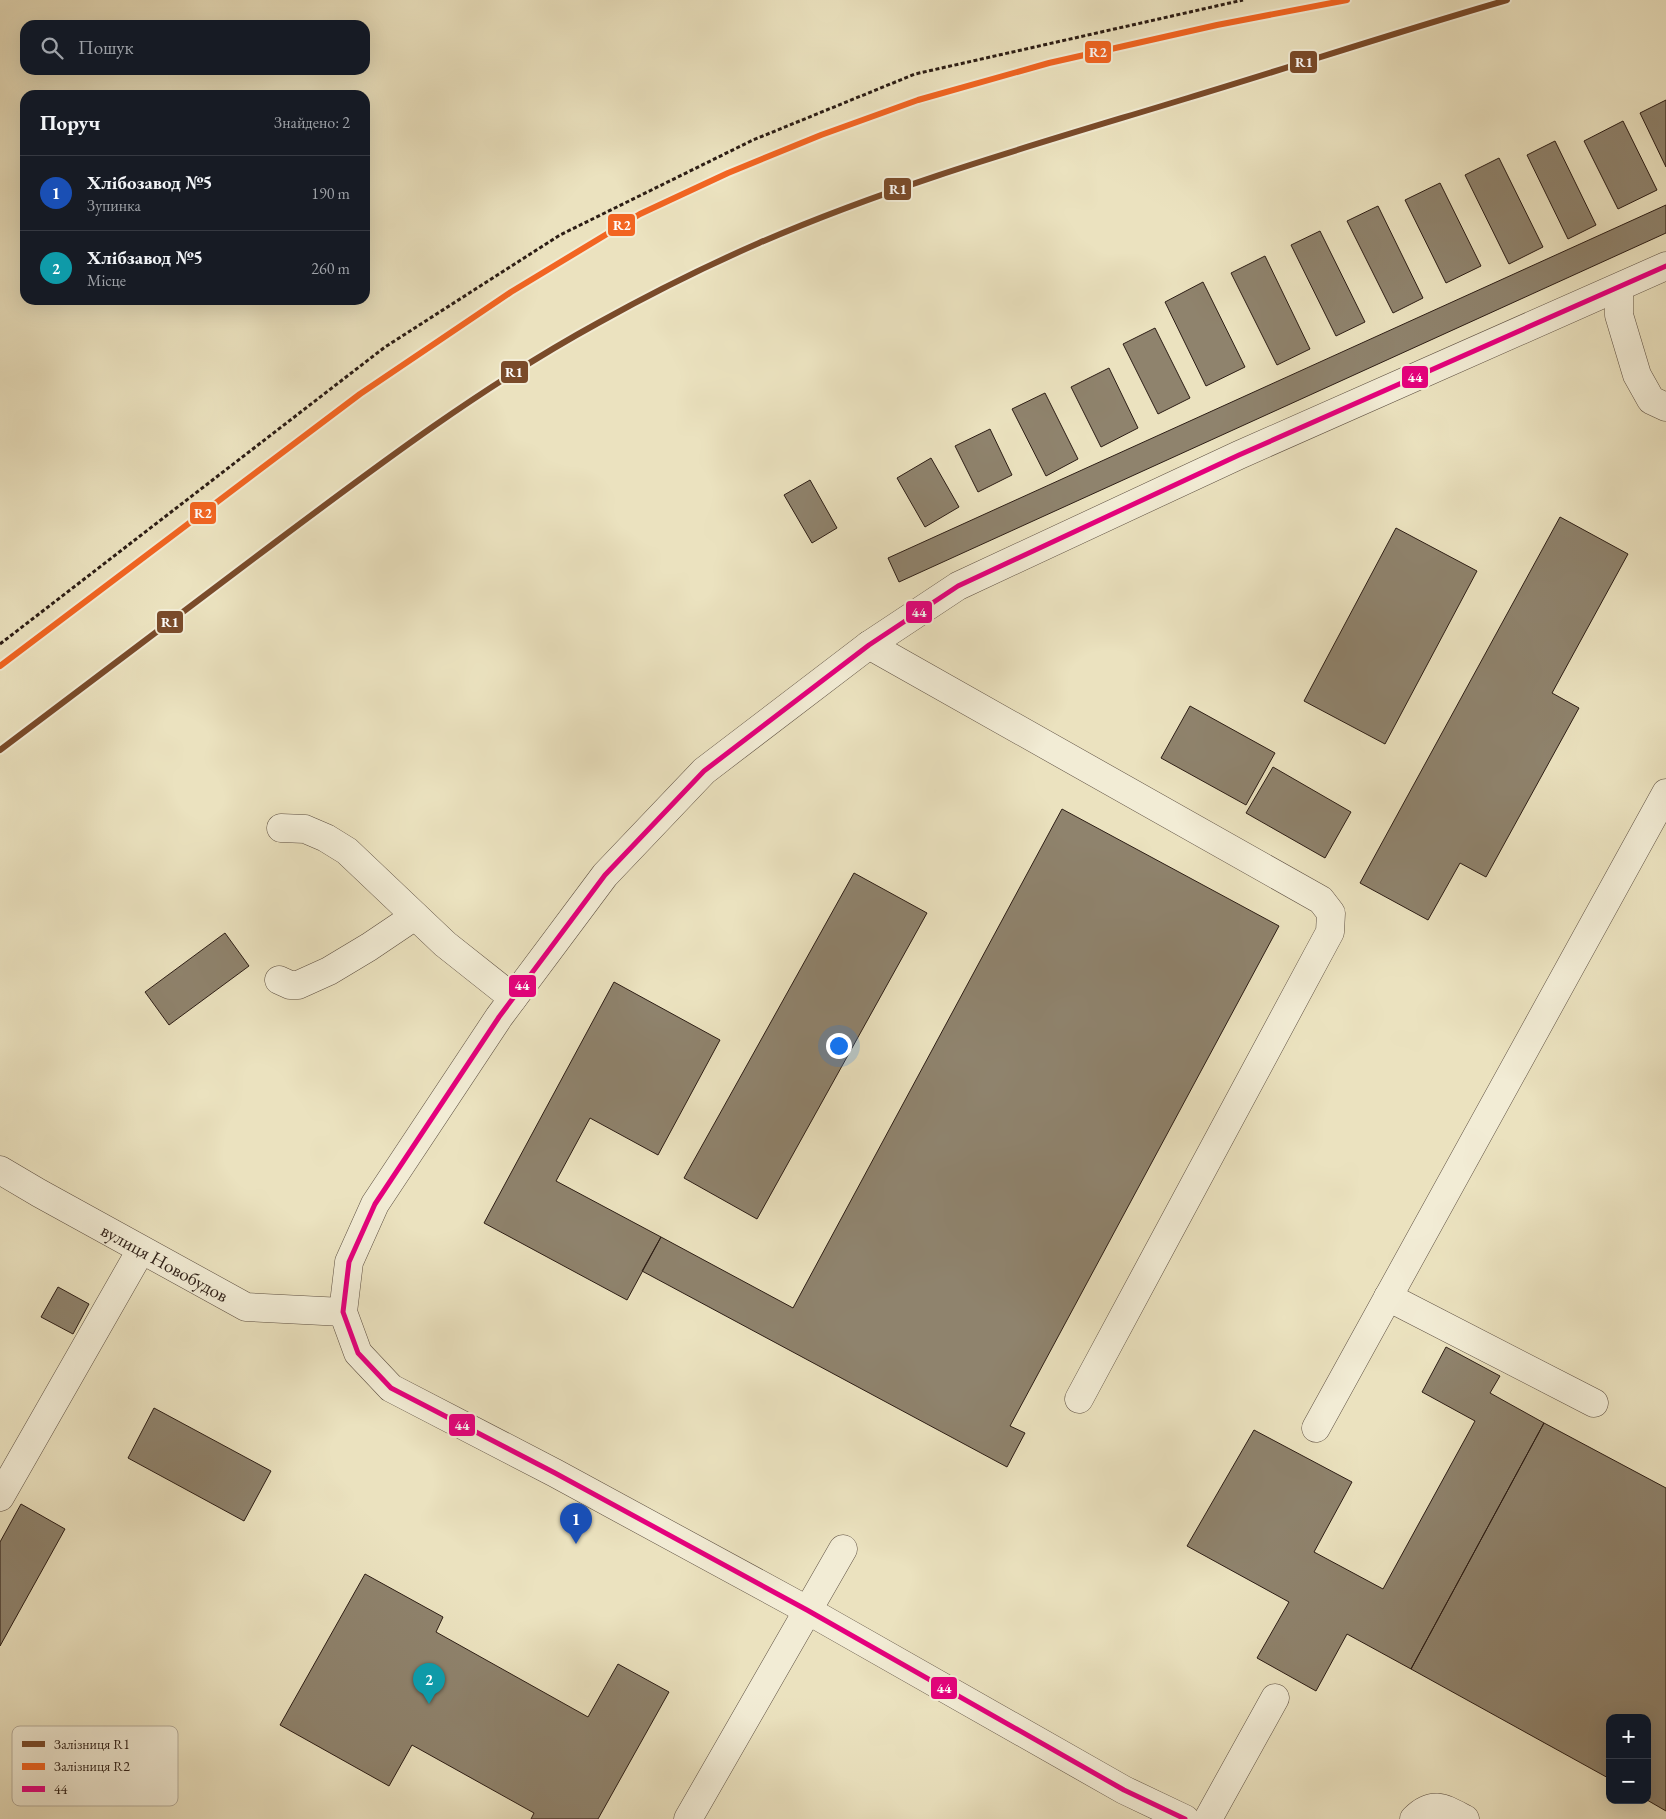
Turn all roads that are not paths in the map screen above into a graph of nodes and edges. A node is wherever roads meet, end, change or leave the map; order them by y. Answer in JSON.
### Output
{"nodes":[{"id":1,"x":1666,"y":266,"type":"edge"},
{"id":2,"x":1618,"y":288,"type":"junction"},
{"id":3,"x":1666,"y":407,"type":"edge"},
{"id":4,"x":869,"y":645,"type":"junction"},
{"id":5,"x":1666,"y":793,"type":"edge"},
{"id":6,"x":282,"y":828,"type":"dead end"},
{"id":7,"x":415,"y":916,"type":"junction"},
{"id":8,"x":279,"y":980,"type":"dead end"},
{"id":9,"x":514,"y":998,"type":"junction"},
{"id":10,"x":0,"y":1170,"type":"edge"},
{"id":11,"x":141,"y":1250,"type":"junction"},
{"id":12,"x":1388,"y":1297,"type":"junction"},
{"id":13,"x":342,"y":1312,"type":"junction"},
{"id":14,"x":1079,"y":1399,"type":"dead end"},
{"id":15,"x":1594,"y":1404,"type":"dead end"},
{"id":16,"x":1316,"y":1428,"type":"dead end"},
{"id":17,"x":0,"y":1497,"type":"edge"},
{"id":18,"x":843,"y":1549,"type":"dead end"},
{"id":19,"x":807,"y":1610,"type":"junction"},
{"id":20,"x":1275,"y":1698,"type":"dead end"},
{"id":21,"x":1174,"y":1817,"type":"edge"},
{"id":22,"x":688,"y":1819,"type":"edge"},
{"id":23,"x":1208,"y":1819,"type":"edge"},
{"id":24,"x":1414,"y":1819,"type":"edge"},
{"id":25,"x":1464,"y":1819,"type":"edge"}],
"edges":[{"from":1,"to":2,"type":"street"},
{"from":2,"to":3,"type":"street"},
{"from":2,"to":4,"type":"street"},
{"from":4,"to":9,"type":"street"},
{"from":4,"to":14,"type":"street"},
{"from":5,"to":12,"type":"street"},
{"from":6,"to":7,"type":"street"},
{"from":7,"to":8,"type":"street"},
{"from":7,"to":9,"type":"street"},
{"from":9,"to":13,"type":"street"},
{"from":10,"to":11,"type":"street","name":"вулиця Новобудов"},
{"from":11,"to":13,"type":"street","name":"вулиця Новобудов"},
{"from":11,"to":17,"type":"street"},
{"from":12,"to":15,"type":"street"},
{"from":12,"to":16,"type":"street"},
{"from":13,"to":19,"type":"street"},
{"from":18,"to":19,"type":"street"},
{"from":19,"to":21,"type":"street"},
{"from":19,"to":22,"type":"street"},
{"from":20,"to":23,"type":"street"},
{"from":24,"to":25,"type":"street"}]}
